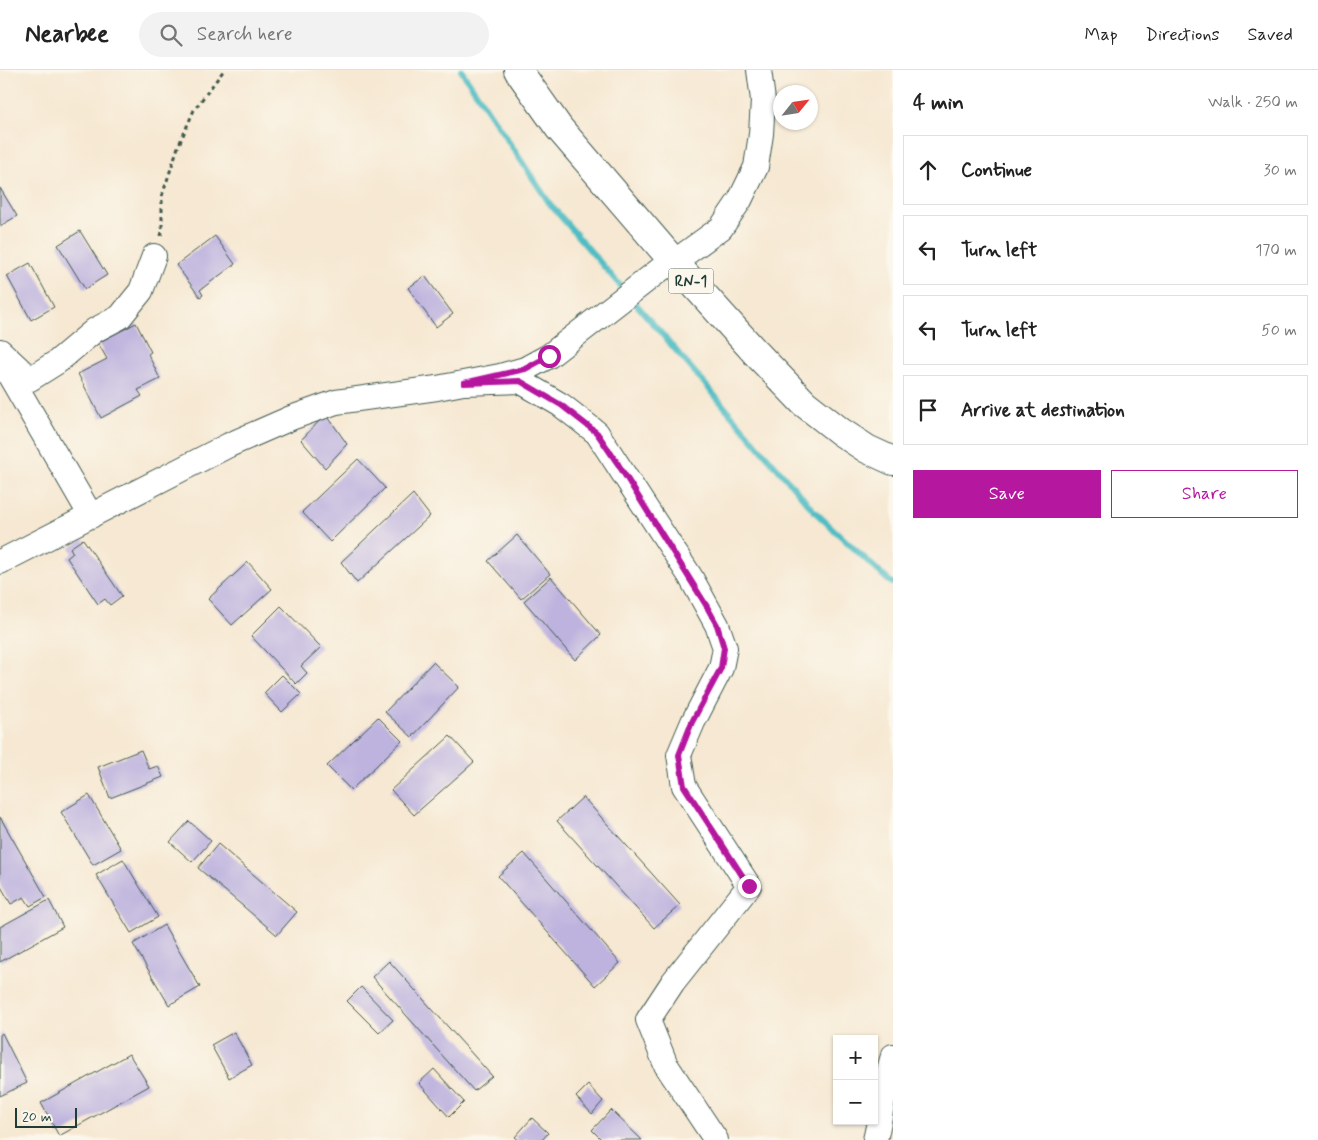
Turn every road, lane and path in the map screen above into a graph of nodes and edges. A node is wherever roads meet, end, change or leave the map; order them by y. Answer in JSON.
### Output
{"nodes":[{"id":1,"x":224,"y":70,"type":"edge"},
{"id":2,"x":518,"y":70,"type":"edge"},
{"id":3,"x":760,"y":71,"type":"edge"},
{"id":4,"x":154,"y":256,"type":"joint"},
{"id":5,"x":668,"y":265,"type":"junction"},
{"id":6,"x":0,"y":358,"type":"edge"},
{"id":7,"x":464,"y":383,"type":"junction"},
{"id":8,"x":893,"y":461,"type":"edge"},
{"id":9,"x":91,"y":516,"type":"junction"},
{"id":10,"x":0,"y":562,"type":"edge"},
{"id":11,"x":893,"y":1056,"type":"edge"},
{"id":12,"x":716,"y":1140,"type":"edge"},
{"id":13,"x":875,"y":1140,"type":"edge"}],
"edges":[{"from":1,"to":4,"type":"path"},
{"from":2,"to":5,"type":"highway","number":"RN-1"},
{"from":3,"to":5,"type":"street"},
{"from":4,"to":6,"type":"street"},
{"from":5,"to":7,"type":"street"},
{"from":5,"to":8,"type":"highway","number":"RN-1"},
{"from":6,"to":9,"type":"street"},
{"from":7,"to":9,"type":"street"},
{"from":7,"to":12,"type":"street"},
{"from":9,"to":10,"type":"street"},
{"from":11,"to":13,"type":"street"}]}
